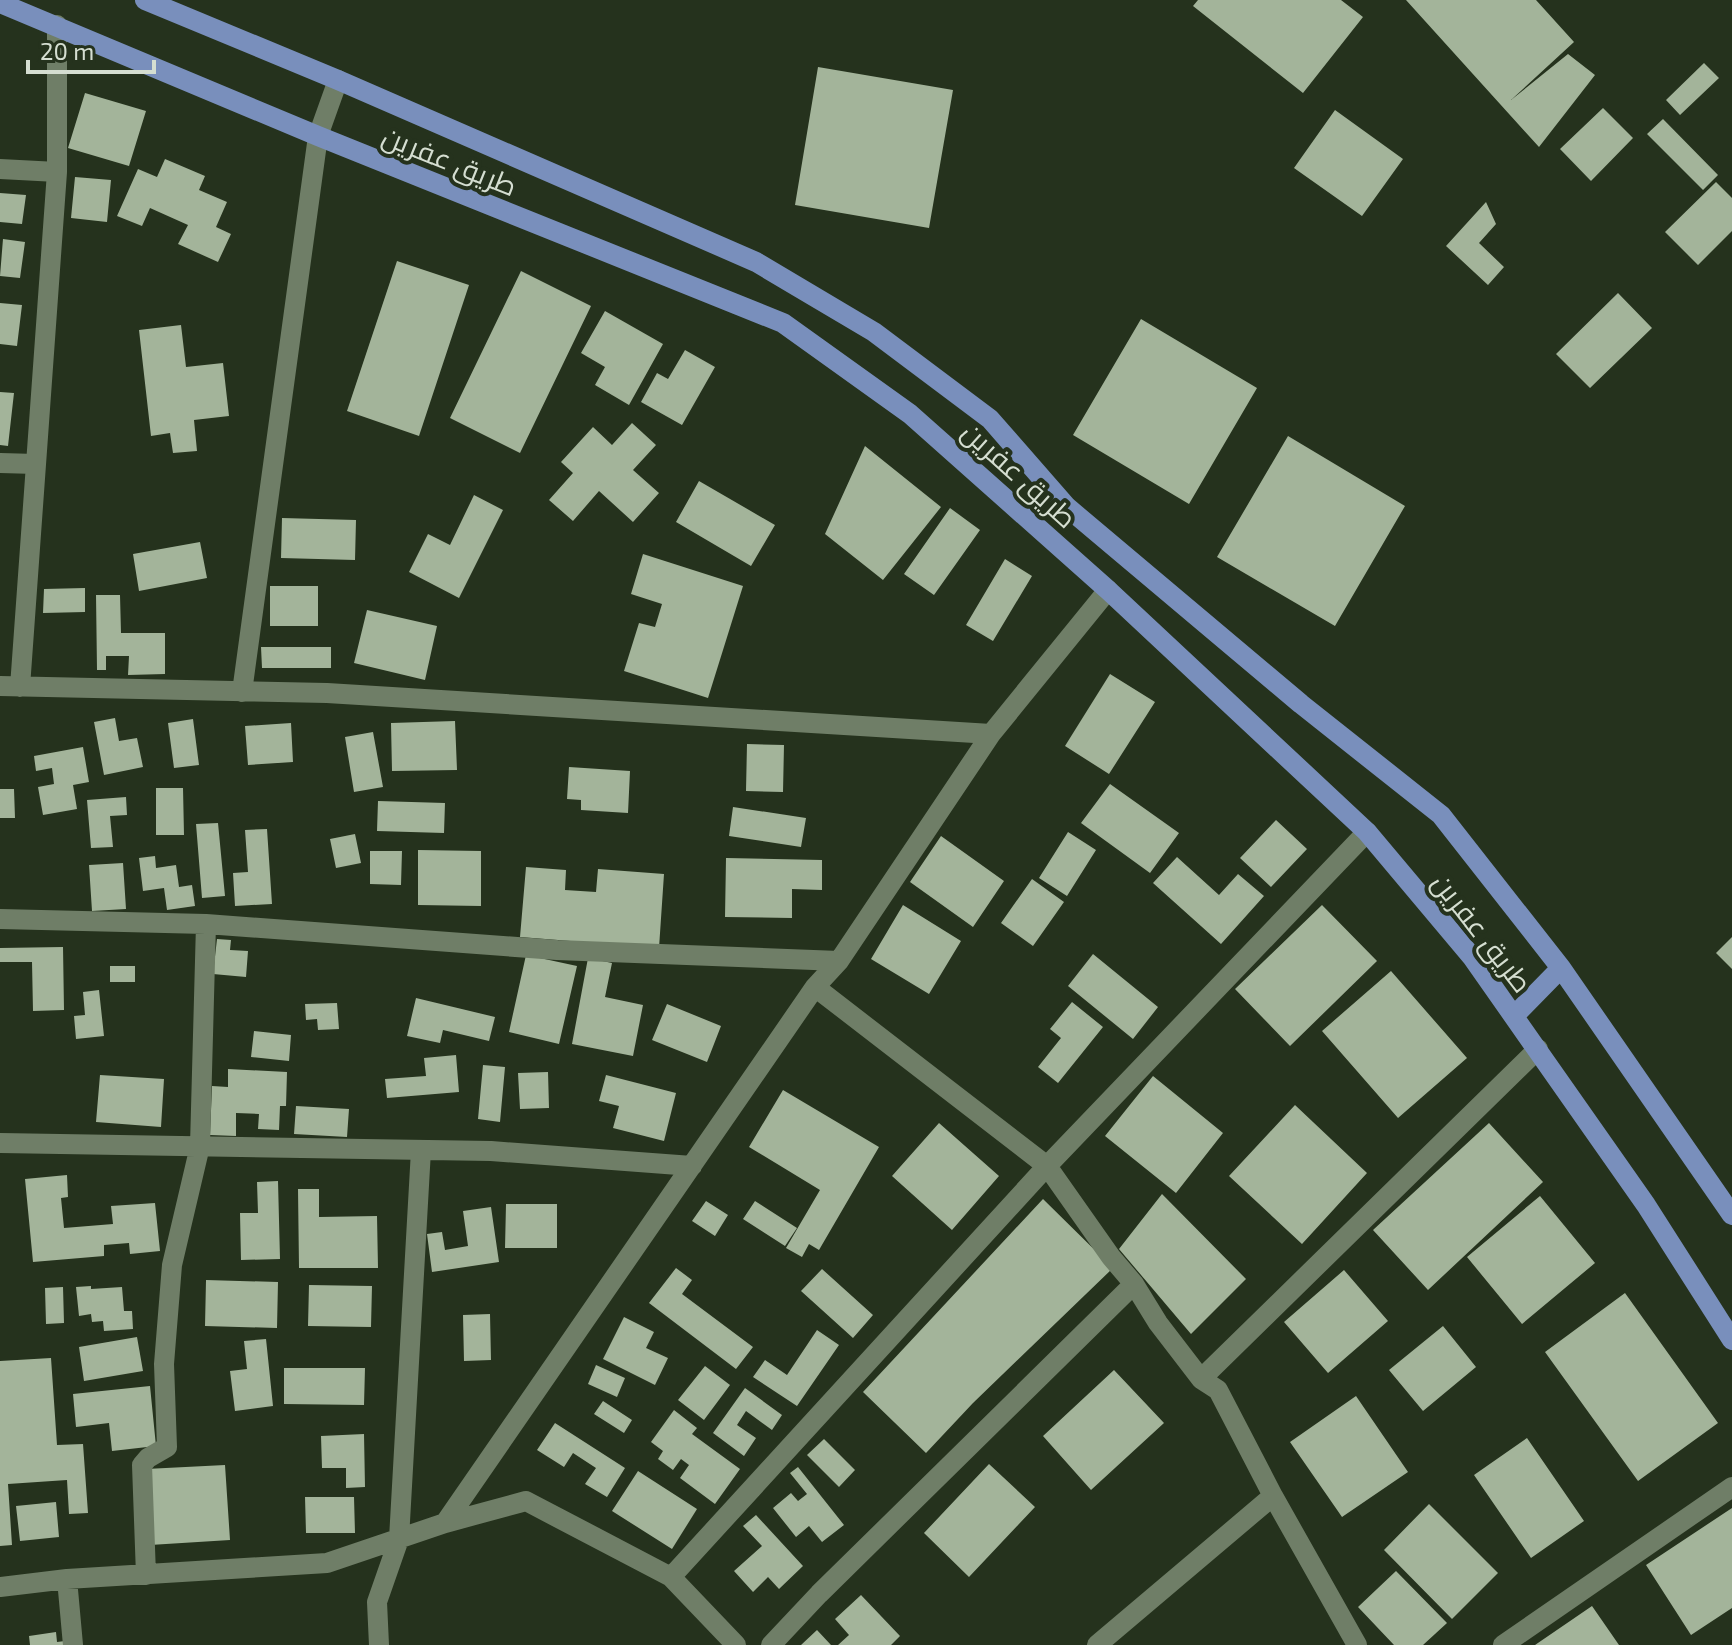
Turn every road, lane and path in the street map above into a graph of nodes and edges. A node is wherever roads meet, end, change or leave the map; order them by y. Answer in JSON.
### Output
{"nodes":[{"id":1,"x":145,"y":0,"type":"edge"},
{"id":2,"x":0,"y":3,"type":"edge"},
{"id":3,"x":57,"y":25,"type":"junction"},
{"id":4,"x":338,"y":80,"type":"junction"},
{"id":5,"x":318,"y":136,"type":"junction"},
{"id":6,"x":0,"y":169,"type":"edge"},
{"id":7,"x":57,"y":172,"type":"junction"},
{"id":8,"x":0,"y":463,"type":"edge"},
{"id":9,"x":36,"y":464,"type":"junction"},
{"id":10,"x":1108,"y":590,"type":"junction"},
{"id":11,"x":10,"y":686,"type":"edge"},
{"id":12,"x":242,"y":692,"type":"junction"},
{"id":13,"x":991,"y":734,"type":"junction"},
{"id":14,"x":1367,"y":832,"type":"junction"},
{"id":15,"x":0,"y":919,"type":"edge"},
{"id":16,"x":206,"y":924,"type":"junction"},
{"id":17,"x":839,"y":961,"type":"junction"},
{"id":18,"x":1561,"y":968,"type":"junction"},
{"id":19,"x":815,"y":987,"type":"junction"},
{"id":20,"x":1514,"y":1016,"type":"junction"},
{"id":21,"x":1538,"y":1049,"type":"junction"},
{"id":22,"x":0,"y":1143,"type":"edge"},
{"id":23,"x":200,"y":1146,"type":"junction"},
{"id":24,"x":421,"y":1150,"type":"junction"},
{"id":25,"x":692,"y":1166,"type":"junction"},
{"id":26,"x":1047,"y":1166,"type":"junction"},
{"id":27,"x":1732,"y":1215,"type":"edge"},
{"id":28,"x":1134,"y":1284,"type":"junction"},
{"id":29,"x":1732,"y":1340,"type":"edge"},
{"id":30,"x":1201,"y":1379,"type":"junction"},
{"id":31,"x":1732,"y":1487,"type":"edge"},
{"id":32,"x":1273,"y":1496,"type":"junction"},
{"id":33,"x":445,"y":1523,"type":"junction"},
{"id":34,"x":399,"y":1539,"type":"junction"},
{"id":35,"x":146,"y":1575,"type":"junction"},
{"id":36,"x":671,"y":1577,"type":"junction"},
{"id":37,"x":67,"y":1579,"type":"junction"},
{"id":38,"x":0,"y":1587,"type":"edge"},
{"id":39,"x":73,"y":1645,"type":"edge"},
{"id":40,"x":379,"y":1645,"type":"edge"},
{"id":41,"x":736,"y":1645,"type":"edge"},
{"id":42,"x":771,"y":1645,"type":"edge"},
{"id":43,"x":1097,"y":1645,"type":"edge"},
{"id":44,"x":1357,"y":1645,"type":"edge"},
{"id":45,"x":1503,"y":1645,"type":"edge"}],
"edges":[{"from":1,"to":4,"type":"main road","name":"طريق عفرين"},
{"from":2,"to":3,"type":"main road","name":"طريق عفرين"},
{"from":3,"to":5,"type":"main road","name":"طريق عفرين"},
{"from":3,"to":7,"type":"street"},
{"from":4,"to":5,"type":"street"},
{"from":4,"to":18,"type":"main road","name":"طريق عفرين"},
{"from":5,"to":10,"type":"main road","name":"طريق عفرين"},
{"from":5,"to":12,"type":"street"},
{"from":6,"to":7,"type":"street"},
{"from":7,"to":9,"type":"street"},
{"from":8,"to":9,"type":"street"},
{"from":9,"to":11,"type":"street"},
{"from":10,"to":13,"type":"street"},
{"from":10,"to":14,"type":"main road","name":"طريق عفرين"},
{"from":11,"to":12,"type":"street"},
{"from":12,"to":13,"type":"street"},
{"from":13,"to":17,"type":"street"},
{"from":14,"to":20,"type":"main road","name":"طريق عفرين"},
{"from":14,"to":26,"type":"street"},
{"from":15,"to":16,"type":"street"},
{"from":16,"to":17,"type":"street"},
{"from":16,"to":23,"type":"street"},
{"from":17,"to":19,"type":"street"},
{"from":18,"to":20,"type":"main road"},
{"from":18,"to":27,"type":"main road","name":"طريق عفرين"},
{"from":19,"to":25,"type":"street"},
{"from":19,"to":26,"type":"street"},
{"from":20,"to":21,"type":"main road","name":"طريق عفرين"},
{"from":21,"to":29,"type":"main road","name":"طريق عفرين"},
{"from":21,"to":30,"type":"street"},
{"from":22,"to":23,"type":"street"},
{"from":23,"to":24,"type":"street"},
{"from":23,"to":35,"type":"street"},
{"from":24,"to":25,"type":"street"},
{"from":24,"to":34,"type":"street"},
{"from":25,"to":33,"type":"street"},
{"from":26,"to":28,"type":"street"},
{"from":26,"to":36,"type":"street"},
{"from":28,"to":30,"type":"street"},
{"from":28,"to":42,"type":"street"},
{"from":30,"to":32,"type":"street"},
{"from":31,"to":45,"type":"street"},
{"from":32,"to":43,"type":"street"},
{"from":32,"to":44,"type":"street"},
{"from":33,"to":34,"type":"street"},
{"from":33,"to":36,"type":"street"},
{"from":34,"to":35,"type":"street"},
{"from":34,"to":40,"type":"street"},
{"from":35,"to":37,"type":"street"},
{"from":36,"to":41,"type":"street"},
{"from":37,"to":38,"type":"street"},
{"from":37,"to":39,"type":"street"}]}
